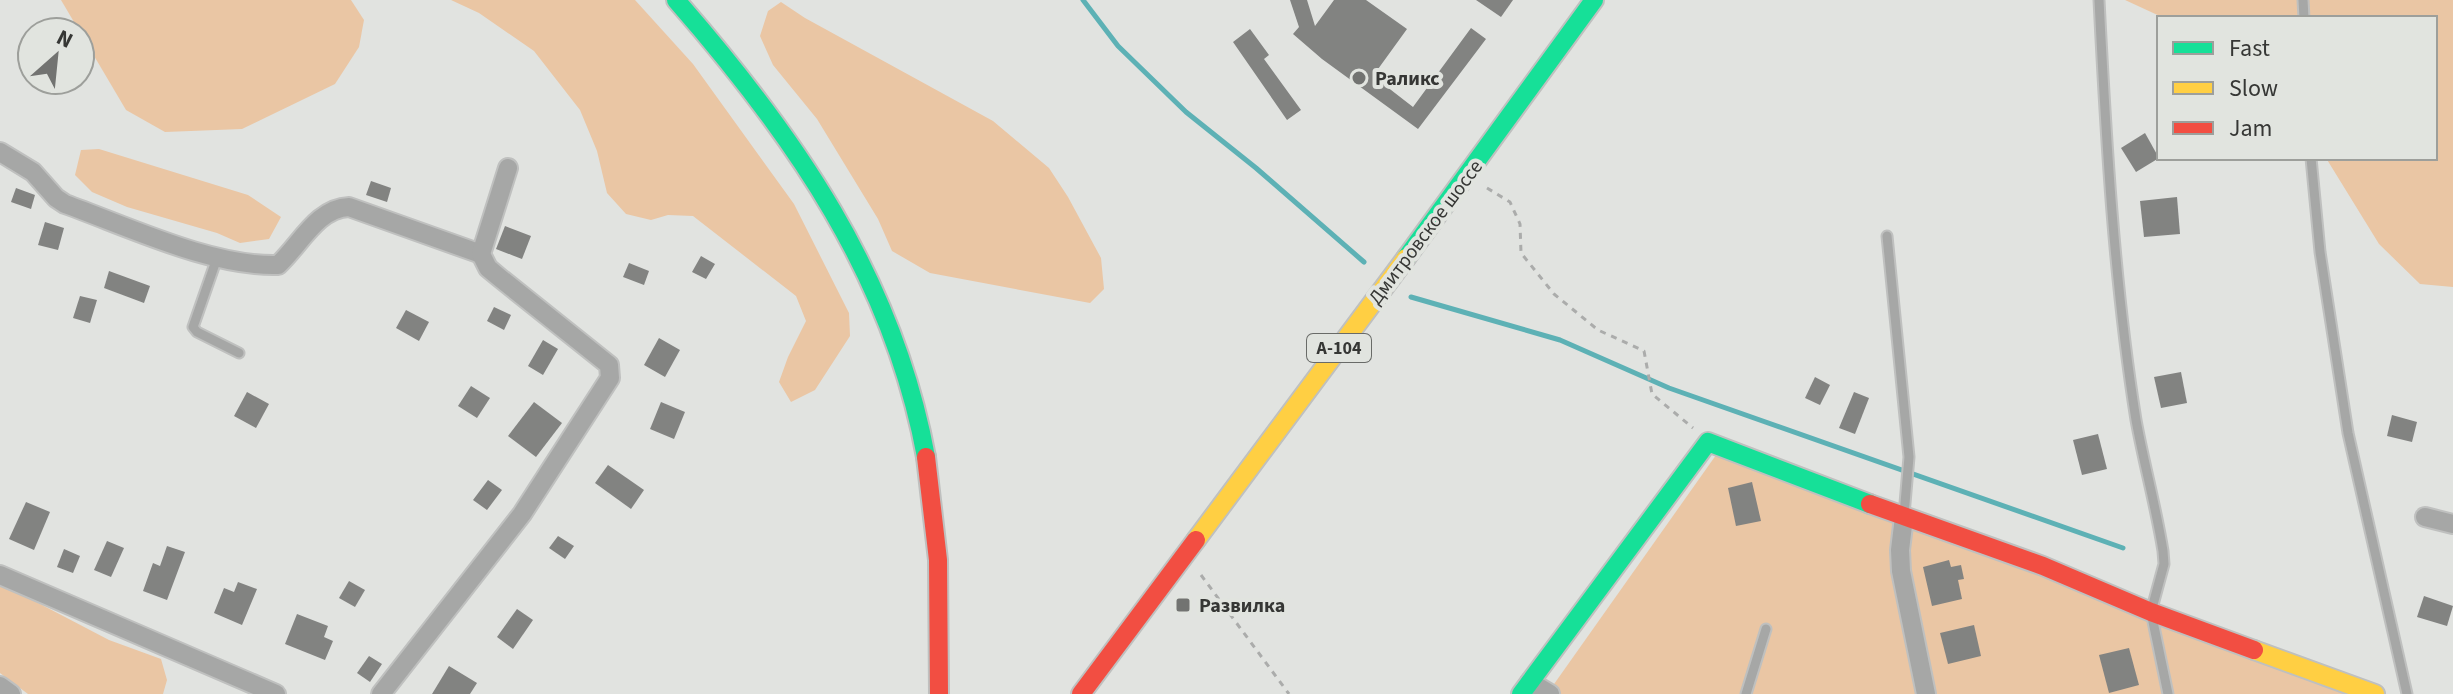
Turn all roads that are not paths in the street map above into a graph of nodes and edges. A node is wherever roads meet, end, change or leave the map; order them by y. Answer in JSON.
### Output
{"nodes":[{"id":1,"x":676,"y":0,"type":"edge"},
{"id":2,"x":1594,"y":0,"type":"edge"},
{"id":3,"x":2099,"y":0,"type":"edge"},
{"id":4,"x":0,"y":152,"type":"edge"},
{"id":5,"x":2311,"y":160,"type":"edge"},
{"id":6,"x":508,"y":168,"type":"dead end"},
{"id":7,"x":1887,"y":236,"type":"dead end"},
{"id":8,"x":481,"y":254,"type":"junction"},
{"id":9,"x":217,"y":258,"type":"junction"},
{"id":10,"x":239,"y":353,"type":"dead end"},
{"id":11,"x":1904,"y":517,"type":"junction"},
{"id":12,"x":2425,"y":517,"type":"dead end"},
{"id":13,"x":2453,"y":524,"type":"edge"},
{"id":14,"x":0,"y":575,"type":"edge"},
{"id":15,"x":2151,"y":612,"type":"junction"},
{"id":16,"x":1766,"y":629,"type":"dead end"},
{"id":17,"x":0,"y":686,"type":"edge"},
{"id":18,"x":1526,"y":688,"type":"edge"},
{"id":19,"x":11,"y":694,"type":"edge"},
{"id":20,"x":276,"y":694,"type":"edge"},
{"id":21,"x":381,"y":694,"type":"edge"},
{"id":22,"x":939,"y":694,"type":"edge"},
{"id":23,"x":1081,"y":694,"type":"edge"},
{"id":24,"x":1550,"y":694,"type":"edge"},
{"id":25,"x":1746,"y":694,"type":"edge"},
{"id":26,"x":1926,"y":694,"type":"edge"},
{"id":27,"x":2168,"y":694,"type":"edge"},
{"id":28,"x":2375,"y":694,"type":"edge"},
{"id":29,"x":2407,"y":694,"type":"edge"}],
"edges":[{"from":1,"to":22,"type":"main road"},
{"from":2,"to":23,"type":"main road","name":"Дмитровское шоссе","number":"А-104"},
{"from":3,"to":15,"type":"lane"},
{"from":4,"to":9,"type":"street"},
{"from":5,"to":29,"type":"lane"},
{"from":6,"to":8,"type":"street"},
{"from":7,"to":11,"type":"lane"},
{"from":8,"to":9,"type":"street"},
{"from":8,"to":21,"type":"street"},
{"from":9,"to":10,"type":"lane"},
{"from":11,"to":15,"type":"main road"},
{"from":11,"to":18,"type":"main road"},
{"from":11,"to":26,"type":"street"},
{"from":12,"to":13,"type":"street"},
{"from":14,"to":20,"type":"street"},
{"from":15,"to":27,"type":"lane"},
{"from":15,"to":28,"type":"main road"},
{"from":16,"to":25,"type":"lane"},
{"from":17,"to":19,"type":"street"},
{"from":18,"to":24,"type":"street"}]}
